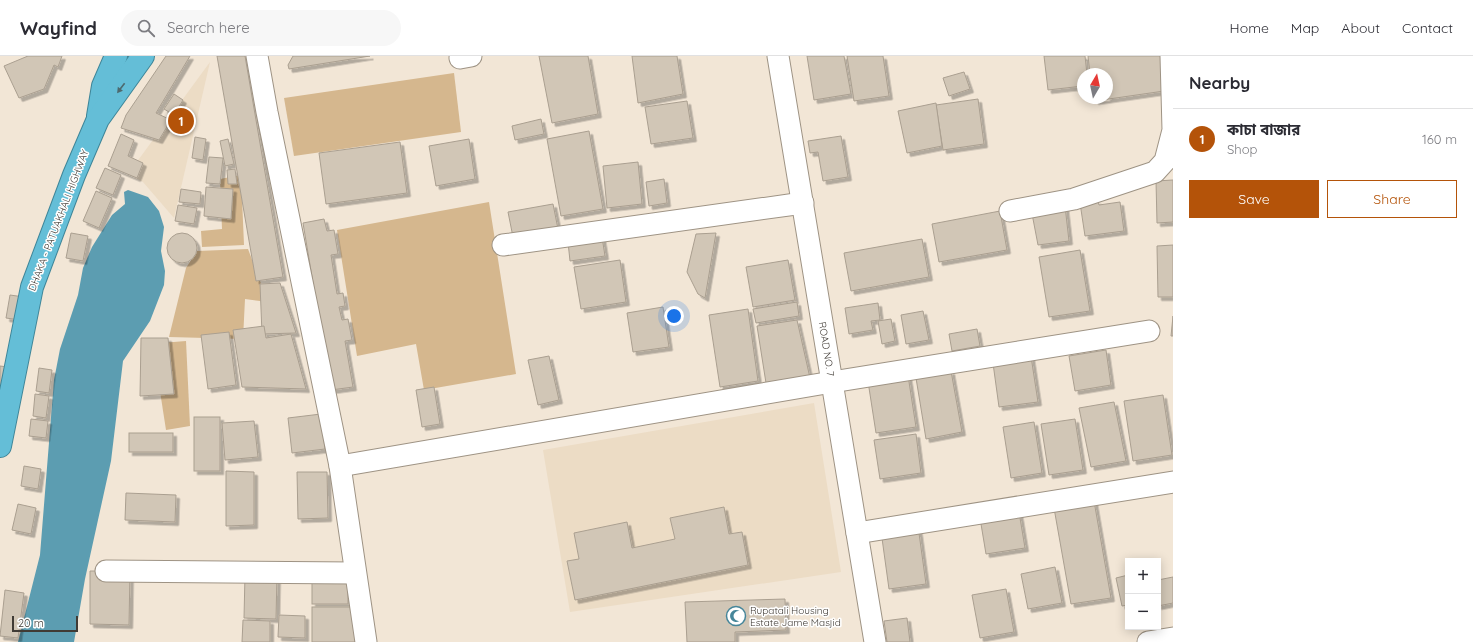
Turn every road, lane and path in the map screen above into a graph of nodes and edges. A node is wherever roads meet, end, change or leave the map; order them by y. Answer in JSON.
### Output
{"nodes":[{"id":1,"x":116,"y":56,"type":"edge"},
{"id":2,"x":143,"y":56,"type":"edge"},
{"id":3,"x":257,"y":56,"type":"edge"},
{"id":4,"x":778,"y":56,"type":"edge"},
{"id":5,"x":1171,"y":56,"type":"edge"},
{"id":6,"x":98,"y":119,"type":"junction"},
{"id":7,"x":803,"y":203,"type":"junction"},
{"id":8,"x":1010,"y":210,"type":"dead end"},
{"id":9,"x":503,"y":245,"type":"dead end"},
{"id":10,"x":1149,"y":331,"type":"dead end"},
{"id":11,"x":832,"y":382,"type":"junction"},
{"id":12,"x":0,"y":446,"type":"edge"},
{"id":13,"x":340,"y":466,"type":"junction"},
{"id":14,"x":1173,"y":482,"type":"edge"},
{"id":15,"x":857,"y":533,"type":"junction"},
{"id":16,"x":106,"y":571,"type":"dead end"},
{"id":17,"x":355,"y":573,"type":"junction"},
{"id":18,"x":1173,"y":638,"type":"edge"},
{"id":19,"x":366,"y":642,"type":"edge"},
{"id":20,"x":875,"y":642,"type":"edge"},
{"id":21,"x":1148,"y":642,"type":"edge"}],
"edges":[{"from":1,"to":6,"type":"highway"},
{"from":2,"to":6,"type":"highway","name":"DHAKA - PATUAKHALI HIGHWAY","one_way":true},
{"from":3,"to":13,"type":"street"},
{"from":4,"to":7,"type":"street","name":"ROAD NO. 7"},
{"from":5,"to":8,"type":"street"},
{"from":6,"to":12,"type":"highway","name":"DHAKA - PATUAKHALI HIGHWAY"},
{"from":7,"to":9,"type":"street"},
{"from":7,"to":11,"type":"street","name":"ROAD NO. 7"},
{"from":10,"to":11,"type":"street"},
{"from":11,"to":13,"type":"street"},
{"from":11,"to":15,"type":"street","name":"ROAD NO. 7"},
{"from":13,"to":17,"type":"street"},
{"from":14,"to":15,"type":"street"},
{"from":15,"to":20,"type":"street","name":"ROAD NO. 7"},
{"from":16,"to":17,"type":"street"},
{"from":17,"to":19,"type":"street"},
{"from":18,"to":21,"type":"street"}]}
